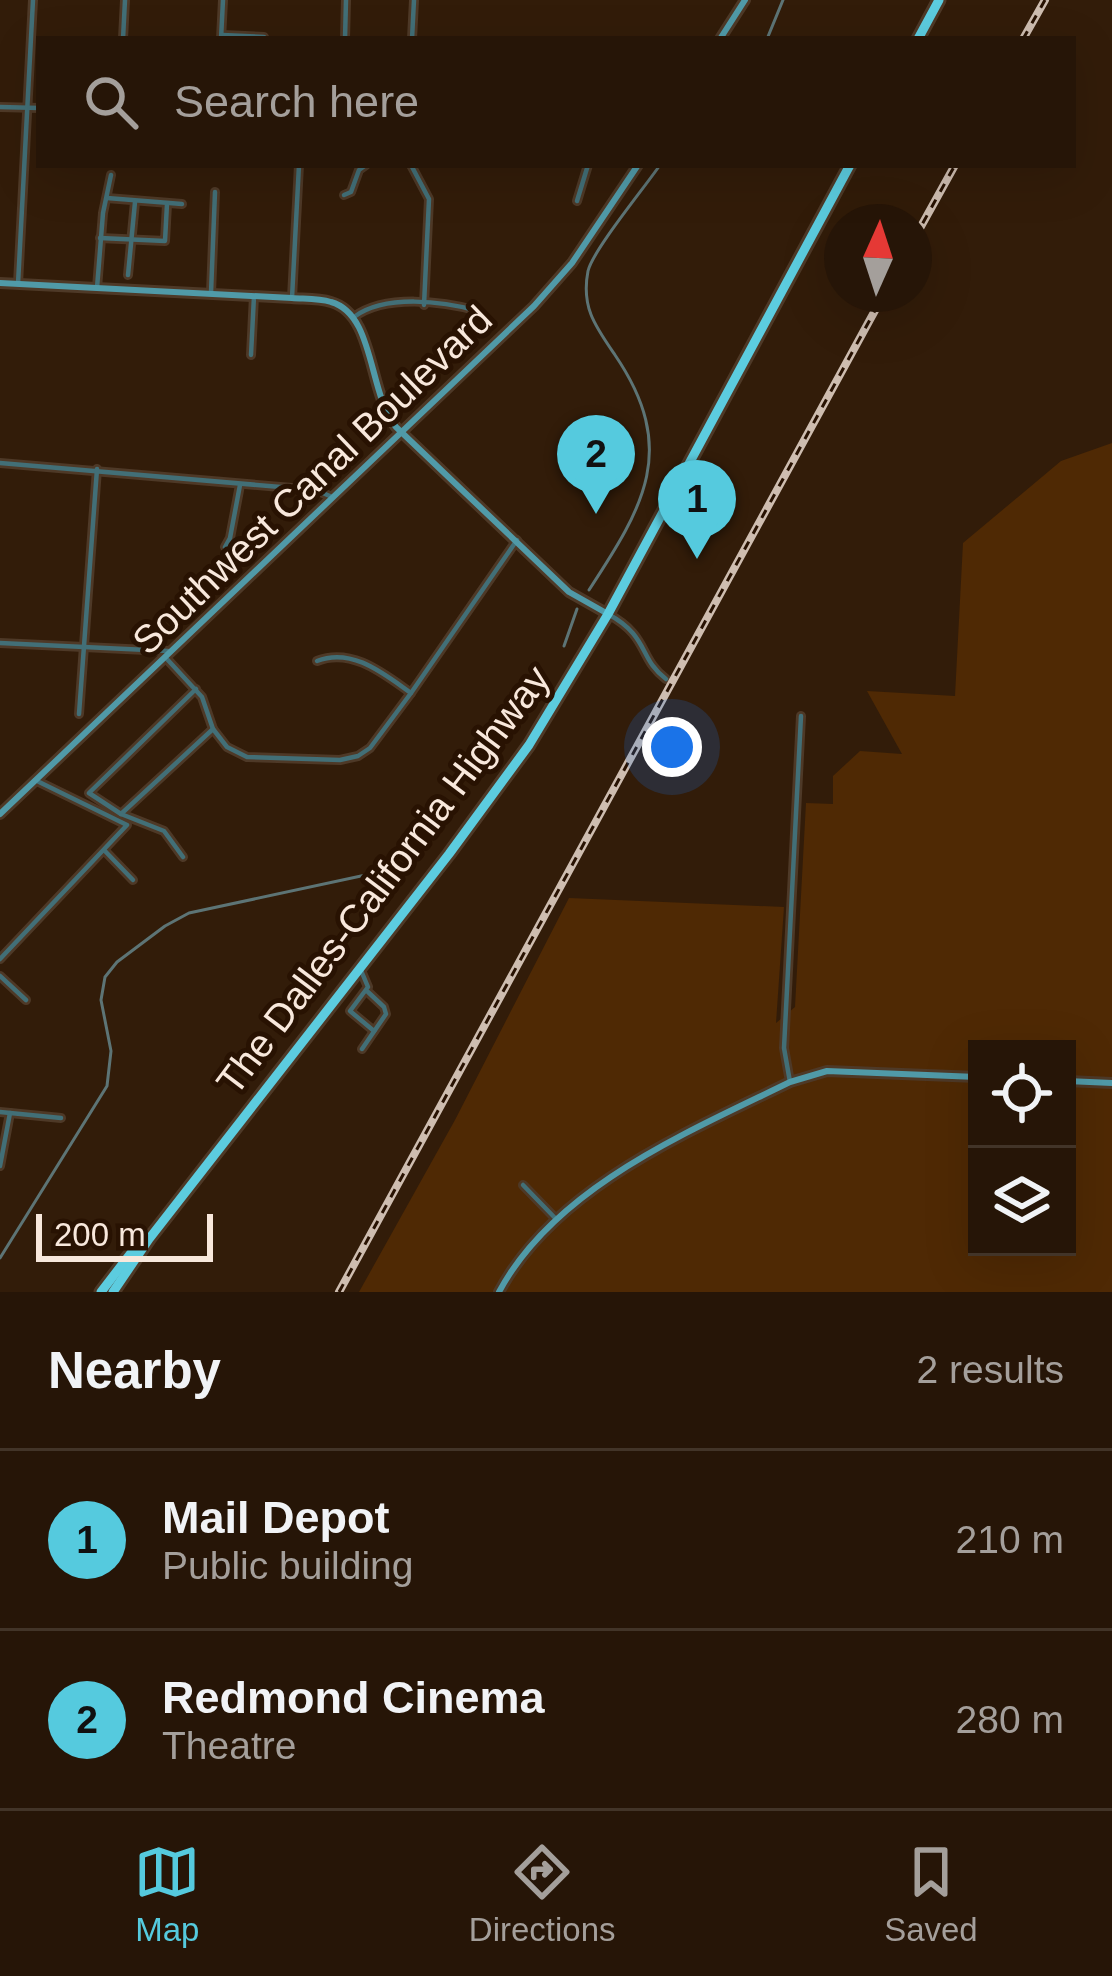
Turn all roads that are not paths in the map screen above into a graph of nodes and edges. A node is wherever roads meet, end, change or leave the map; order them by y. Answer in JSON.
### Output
{"nodes":[{"id":1,"x":33,"y":0,"type":"edge"},
{"id":2,"x":125,"y":0,"type":"edge"},
{"id":3,"x":223,"y":0,"type":"edge"},
{"id":4,"x":346,"y":0,"type":"edge"},
{"id":5,"x":414,"y":0,"type":"edge"},
{"id":6,"x":745,"y":0,"type":"edge"},
{"id":7,"x":939,"y":0,"type":"edge"},
{"id":8,"x":123,"y":36,"type":"edge"},
{"id":9,"x":222,"y":36,"type":"edge"},
{"id":10,"x":345,"y":36,"type":"edge"},
{"id":11,"x":412,"y":36,"type":"edge"},
{"id":12,"x":722,"y":36,"type":"edge"},
{"id":13,"x":920,"y":36,"type":"edge"},
{"id":14,"x":0,"y":107,"type":"edge"},
{"id":15,"x":27,"y":108,"type":"junction"},
{"id":16,"x":36,"y":108,"type":"edge"},
{"id":17,"x":299,"y":168,"type":"edge"},
{"id":18,"x":362,"y":168,"type":"edge"},
{"id":19,"x":413,"y":168,"type":"edge"},
{"id":20,"x":587,"y":168,"type":"edge"},
{"id":21,"x":636,"y":168,"type":"edge"},
{"id":22,"x":848,"y":168,"type":"edge"},
{"id":23,"x":111,"y":175,"type":"dead end"},
{"id":24,"x":215,"y":192,"type":"dead end"},
{"id":25,"x":344,"y":196,"type":"dead end"},
{"id":26,"x":107,"y":198,"type":"junction"},
{"id":27,"x":577,"y":201,"type":"dead end"},
{"id":28,"x":134,"y":202,"type":"junction"},
{"id":29,"x":167,"y":203,"type":"junction"},
{"id":30,"x":182,"y":204,"type":"dead end"},
{"id":31,"x":100,"y":238,"type":"junction"},
{"id":32,"x":130,"y":240,"type":"junction"},
{"id":33,"x":128,"y":275,"type":"dead end"},
{"id":34,"x":0,"y":284,"type":"edge"},
{"id":35,"x":18,"y":284,"type":"junction"},
{"id":36,"x":98,"y":288,"type":"junction"},
{"id":37,"x":211,"y":293,"type":"junction"},
{"id":38,"x":254,"y":296,"type":"junction"},
{"id":39,"x":292,"y":298,"type":"junction"},
{"id":40,"x":424,"y":305,"type":"junction"},
{"id":41,"x":478,"y":311,"type":"dead end"},
{"id":42,"x":354,"y":317,"type":"junction"},
{"id":43,"x":251,"y":355,"type":"dead end"},
{"id":44,"x":403,"y":433,"type":"junction"},
{"id":45,"x":0,"y":463,"type":"edge"},
{"id":46,"x":97,"y":469,"type":"junction"},
{"id":47,"x":240,"y":485,"type":"junction"},
{"id":48,"x":332,"y":497,"type":"junction"},
{"id":49,"x":517,"y":540,"type":"junction"},
{"id":50,"x":225,"y":547,"type":"dead end"},
{"id":51,"x":608,"y":614,"type":"junction"},
{"id":52,"x":0,"y":643,"type":"edge"},
{"id":53,"x":87,"y":647,"type":"junction"},
{"id":54,"x":169,"y":654,"type":"junction"},
{"id":55,"x":317,"y":662,"type":"dead end"},
{"id":56,"x":666,"y":680,"type":"dead end"},
{"id":57,"x":196,"y":689,"type":"junction"},
{"id":58,"x":411,"y":693,"type":"junction"},
{"id":59,"x":79,"y":714,"type":"dead end"},
{"id":60,"x":801,"y":716,"type":"dead end"},
{"id":61,"x":212,"y":729,"type":"junction"},
{"id":62,"x":35,"y":779,"type":"junction"},
{"id":63,"x":0,"y":814,"type":"edge"},
{"id":64,"x":121,"y":814,"type":"junction"},
{"id":65,"x":104,"y":850,"type":"junction"},
{"id":66,"x":183,"y":857,"type":"dead end"},
{"id":67,"x":133,"y":880,"type":"dead end"},
{"id":68,"x":0,"y":959,"type":"edge"},
{"id":69,"x":360,"y":968,"type":"junction"},
{"id":70,"x":0,"y":976,"type":"edge"},
{"id":71,"x":366,"y":991,"type":"junction"},
{"id":72,"x":26,"y":1000,"type":"dead end"},
{"id":73,"x":374,"y":1031,"type":"junction"},
{"id":74,"x":362,"y":1049,"type":"dead end"},
{"id":75,"x":968,"y":1077,"type":"edge"},
{"id":76,"x":1076,"y":1081,"type":"edge"},
{"id":77,"x":790,"y":1082,"type":"junction"},
{"id":78,"x":1112,"y":1083,"type":"edge"},
{"id":79,"x":0,"y":1112,"type":"edge"},
{"id":80,"x":10,"y":1113,"type":"junction"},
{"id":81,"x":61,"y":1118,"type":"dead end"},
{"id":82,"x":0,"y":1166,"type":"edge"},
{"id":83,"x":523,"y":1185,"type":"dead end"},
{"id":84,"x":556,"y":1219,"type":"junction"},
{"id":85,"x":149,"y":1239,"type":"junction"},
{"id":86,"x":101,"y":1292,"type":"edge"},
{"id":87,"x":115,"y":1292,"type":"edge"},
{"id":88,"x":500,"y":1292,"type":"edge"}],
"edges":[{"from":1,"to":15,"type":"street"},
{"from":2,"to":8,"type":"street"},
{"from":3,"to":9,"type":"street"},
{"from":4,"to":10,"type":"street"},
{"from":5,"to":11,"type":"street"},
{"from":6,"to":12,"type":"main road"},
{"from":7,"to":13,"type":"highway"},
{"from":14,"to":15,"type":"street"},
{"from":15,"to":16,"type":"street"},
{"from":15,"to":35,"type":"street"},
{"from":17,"to":39,"type":"street"},
{"from":18,"to":25,"type":"street"},
{"from":19,"to":40,"type":"street"},
{"from":20,"to":27,"type":"street"},
{"from":21,"to":44,"type":"main road","name":"Southwest Canal Boulevard"},
{"from":22,"to":51,"type":"highway","name":"The Dalles-California Highway"},
{"from":23,"to":26,"type":"street"},
{"from":24,"to":37,"type":"street"},
{"from":26,"to":28,"type":"street"},
{"from":26,"to":31,"type":"street"},
{"from":28,"to":29,"type":"street"},
{"from":28,"to":32,"type":"street"},
{"from":29,"to":30,"type":"street"},
{"from":29,"to":32,"type":"street"},
{"from":31,"to":32,"type":"street"},
{"from":31,"to":36,"type":"street"},
{"from":32,"to":33,"type":"street"},
{"from":34,"to":35,"type":"main road"},
{"from":35,"to":36,"type":"main road"},
{"from":36,"to":37,"type":"main road"},
{"from":37,"to":38,"type":"main road"},
{"from":38,"to":39,"type":"main road"},
{"from":38,"to":43,"type":"street"},
{"from":39,"to":42,"type":"main road"},
{"from":40,"to":41,"type":"street"},
{"from":40,"to":42,"type":"street"},
{"from":42,"to":44,"type":"main road"},
{"from":44,"to":48,"type":"main road","name":"Southwest Canal Boulevard"},
{"from":44,"to":49,"type":"main road"},
{"from":45,"to":46,"type":"street"},
{"from":46,"to":47,"type":"street"},
{"from":46,"to":53,"type":"street"},
{"from":47,"to":48,"type":"street"},
{"from":47,"to":50,"type":"street"},
{"from":48,"to":54,"type":"main road","name":"Southwest Canal Boulevard"},
{"from":49,"to":51,"type":"main road"},
{"from":49,"to":58,"type":"street"},
{"from":51,"to":56,"type":"street"},
{"from":51,"to":69,"type":"highway","name":"The Dalles-California Highway"},
{"from":52,"to":53,"type":"street"},
{"from":53,"to":54,"type":"street"},
{"from":53,"to":59,"type":"street"},
{"from":54,"to":57,"type":"street"},
{"from":54,"to":62,"type":"main road","name":"Southwest Canal Boulevard"},
{"from":55,"to":58,"type":"street"},
{"from":57,"to":61,"type":"street"},
{"from":57,"to":64,"type":"street"},
{"from":58,"to":61,"type":"street"},
{"from":60,"to":77,"type":"street"},
{"from":61,"to":64,"type":"street"},
{"from":62,"to":63,"type":"main road","name":"Southwest Canal Boulevard"},
{"from":62,"to":65,"type":"street"},
{"from":64,"to":66,"type":"street"},
{"from":65,"to":67,"type":"street"},
{"from":65,"to":68,"type":"street"},
{"from":69,"to":71,"type":"street"},
{"from":69,"to":85,"type":"highway","name":"The Dalles-California Highway"},
{"from":70,"to":72,"type":"street"},
{"from":71,"to":73,"type":"street"},
{"from":71,"to":73,"type":"street"},
{"from":73,"to":74,"type":"street"},
{"from":75,"to":77,"type":"main road"},
{"from":76,"to":78,"type":"main road"},
{"from":77,"to":84,"type":"main road"},
{"from":79,"to":80,"type":"street"},
{"from":80,"to":81,"type":"street"},
{"from":80,"to":82,"type":"street"},
{"from":83,"to":84,"type":"street"},
{"from":84,"to":88,"type":"main road"},
{"from":85,"to":86,"type":"highway","name":"The Dalles-California Highway"},
{"from":85,"to":87,"type":"highway","name":"The Dalles-California Highway"}]}
